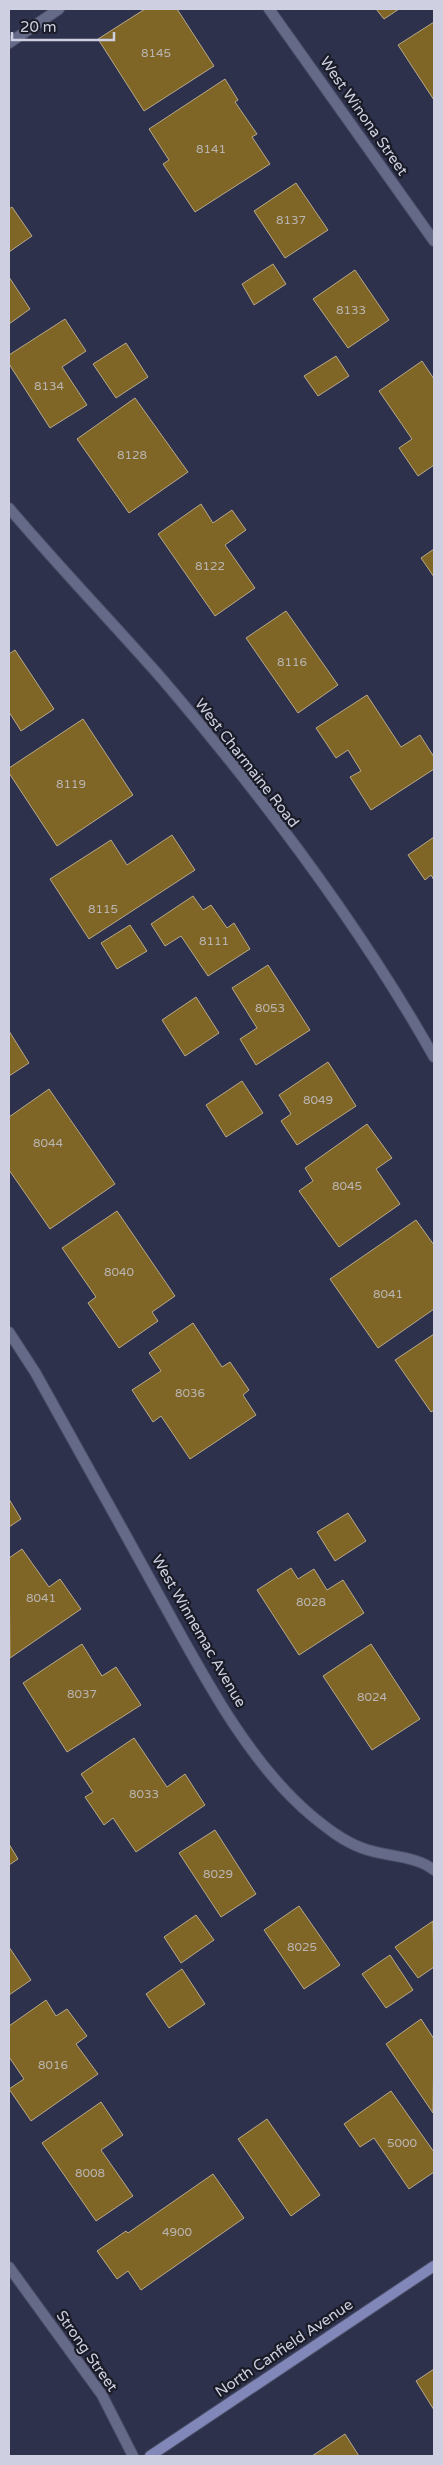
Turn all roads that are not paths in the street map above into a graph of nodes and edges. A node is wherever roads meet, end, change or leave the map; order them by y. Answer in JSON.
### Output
{"nodes":[{"id":1,"x":59,"y":9,"type":"edge"},
{"id":2,"x":269,"y":9,"type":"edge"},
{"id":3,"x":9,"y":42,"type":"edge"},
{"id":4,"x":434,"y":241,"type":"edge"},
{"id":5,"x":9,"y":508,"type":"edge"},
{"id":6,"x":434,"y":1057,"type":"edge"},
{"id":7,"x":9,"y":1332,"type":"edge"},
{"id":8,"x":434,"y":1870,"type":"edge"},
{"id":9,"x":434,"y":2266,"type":"edge"},
{"id":10,"x":9,"y":2267,"type":"edge"},
{"id":11,"x":134,"y":2456,"type":"edge"},
{"id":12,"x":150,"y":2456,"type":"edge"}],
"edges":[{"from":1,"to":3,"type":"street"},
{"from":2,"to":4,"type":"street","name":"West Winona Street"},
{"from":5,"to":6,"type":"street","name":"West Charmaine Road"},
{"from":7,"to":8,"type":"street","name":"West Winnemac Avenue"},
{"from":9,"to":12,"type":"street","name":"North Canfield Avenue"},
{"from":10,"to":11,"type":"street","name":"Strong Street"}]}
